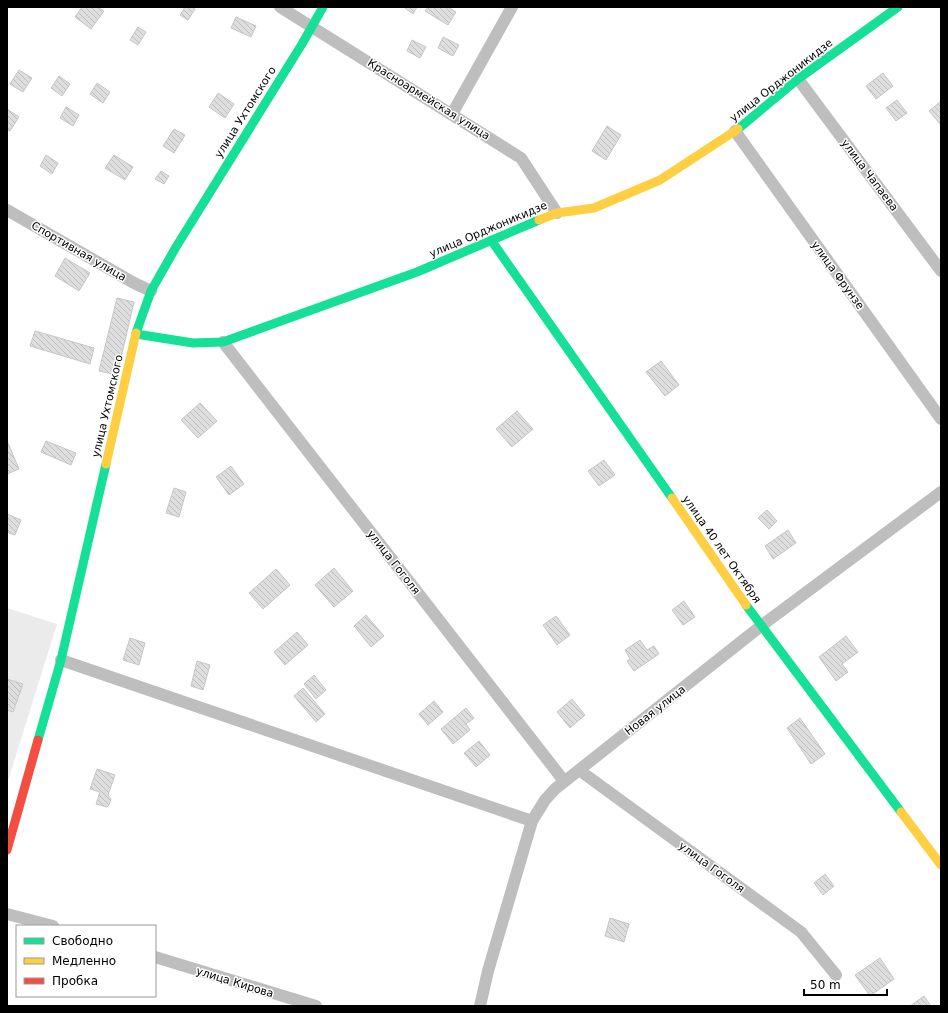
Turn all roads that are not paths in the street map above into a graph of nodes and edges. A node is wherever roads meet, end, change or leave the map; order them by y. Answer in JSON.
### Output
{"nodes":[{"id":1,"x":280,"y":7,"type":"edge"},
{"id":2,"x":323,"y":7,"type":"edge"},
{"id":3,"x":512,"y":7,"type":"edge"},
{"id":4,"x":898,"y":7,"type":"edge"},
{"id":5,"x":311,"y":26,"type":"junction"},
{"id":6,"x":798,"y":79,"type":"junction"},
{"id":7,"x":452,"y":114,"type":"junction"},
{"id":8,"x":735,"y":131,"type":"junction"},
{"id":9,"x":7,"y":210,"type":"edge"},
{"id":10,"x":557,"y":213,"type":"junction"},
{"id":11,"x":491,"y":240,"type":"junction"},
{"id":12,"x":941,"y":271,"type":"edge"},
{"id":13,"x":151,"y":291,"type":"junction"},
{"id":14,"x":136,"y":334,"type":"junction"},
{"id":15,"x":223,"y":342,"type":"junction"},
{"id":16,"x":941,"y":419,"type":"edge"},
{"id":17,"x":941,"y":492,"type":"edge"},
{"id":18,"x":761,"y":626,"type":"junction"},
{"id":19,"x":61,"y":660,"type":"junction"},
{"id":20,"x":579,"y":770,"type":"junction"},
{"id":21,"x":564,"y":781,"type":"junction"},
{"id":22,"x":532,"y":821,"type":"junction"},
{"id":23,"x":7,"y":850,"type":"edge"},
{"id":24,"x":941,"y":865,"type":"edge"},
{"id":25,"x":7,"y":914,"type":"edge"},
{"id":26,"x":49,"y":925,"type":"edge"},
{"id":27,"x":156,"y":957,"type":"edge"},
{"id":28,"x":836,"y":975,"type":"dead end"},
{"id":29,"x":316,"y":1006,"type":"edge"},
{"id":30,"x":480,"y":1006,"type":"edge"}],
"edges":[{"from":1,"to":5,"type":"street","name":"Красноармейская улица"},
{"from":2,"to":5,"type":"street","name":"улица Ухтомского"},
{"from":3,"to":7,"type":"street"},
{"from":4,"to":6,"type":"street","name":"улица Орджоникидзе"},
{"from":5,"to":7,"type":"street","name":"Красноармейская улица"},
{"from":5,"to":13,"type":"street","name":"улица Ухтомского"},
{"from":6,"to":8,"type":"street","name":"улица Орджоникидзе"},
{"from":6,"to":12,"type":"street","name":"улица Чапаева"},
{"from":7,"to":10,"type":"street","name":"Красноармейская улица"},
{"from":8,"to":10,"type":"street","name":"улица Орджоникидзе"},
{"from":8,"to":16,"type":"street","name":"улица Фрунзе"},
{"from":9,"to":13,"type":"street","name":"Спортивная улица"},
{"from":10,"to":11,"type":"street","name":"улица Орджоникидзе"},
{"from":11,"to":15,"type":"street","name":"улица Орджоникидзе"},
{"from":11,"to":18,"type":"street","name":"улица 40 лет Октября"},
{"from":13,"to":14,"type":"street","name":"улица Ухтомского"},
{"from":14,"to":15,"type":"street","name":"улица Орджоникидзе"},
{"from":14,"to":19,"type":"street","name":"улица Ухтомского"},
{"from":15,"to":21,"type":"street","name":"улица Гоголя"},
{"from":17,"to":18,"type":"street","name":"Новая улица"},
{"from":18,"to":20,"type":"street","name":"Новая улица"},
{"from":18,"to":24,"type":"street","name":"улица 40 лет Октября"},
{"from":19,"to":22,"type":"street"},
{"from":19,"to":23,"type":"street","name":"улица Ухтомского"},
{"from":20,"to":21,"type":"street","name":"Новая улица"},
{"from":20,"to":28,"type":"street","name":"улица Гоголя"},
{"from":21,"to":22,"type":"street","name":"Новая улица"},
{"from":22,"to":30,"type":"street","name":"Новая улица"},
{"from":25,"to":26,"type":"street"},
{"from":27,"to":29,"type":"street","name":"улица Кирова"}]}
